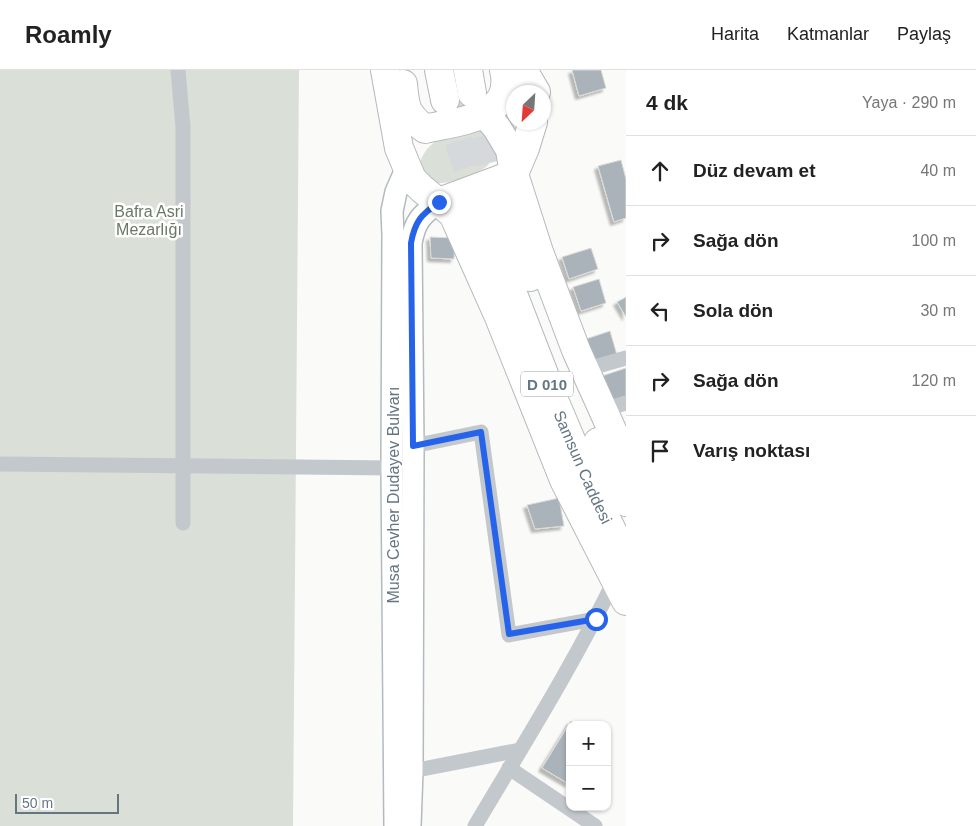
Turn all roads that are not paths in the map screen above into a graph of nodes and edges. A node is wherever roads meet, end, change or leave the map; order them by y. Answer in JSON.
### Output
{"nodes":[{"id":1,"x":178,"y":70,"type":"edge"},
{"id":2,"x":385,"y":70,"type":"edge"},
{"id":3,"x":402,"y":70,"type":"edge"},
{"id":4,"x":439,"y":70,"type":"edge"},
{"id":5,"x":504,"y":70,"type":"edge"},
{"id":6,"x":523,"y":70,"type":"edge"},
{"id":7,"x":532,"y":85,"type":"edge"},
{"id":8,"x":475,"y":92,"type":"edge"},
{"id":9,"x":445,"y":100,"type":"tunnel mouth"},
{"id":10,"x":425,"y":129,"type":"junction"},
{"id":11,"x":531,"y":130,"type":"edge"},
{"id":12,"x":407,"y":167,"type":"junction"},
{"id":13,"x":514,"y":174,"type":"junction"},
{"id":14,"x":439,"y":202,"type":"junction"},
{"id":15,"x":626,"y":358,"type":"edge"},
{"id":16,"x":584,"y":370,"type":"junction"},
{"id":17,"x":614,"y":406,"type":"edge"},
{"id":18,"x":413,"y":446,"type":"junction"},
{"id":19,"x":626,"y":461,"type":"edge"},
{"id":20,"x":0,"y":464,"type":"edge"},
{"id":21,"x":184,"y":466,"type":"junction"},
{"id":22,"x":392,"y":468,"type":"junction"},
{"id":23,"x":626,"y":502,"type":"edge"},
{"id":24,"x":182,"y":523,"type":"dead end"},
{"id":25,"x":622,"y":580,"type":"edge"},
{"id":26,"x":596,"y":619,"type":"junction"},
{"id":27,"x":520,"y":750,"type":"junction"},
{"id":28,"x":509,"y":768,"type":"junction"},
{"id":29,"x":412,"y":770,"type":"junction"},
{"id":30,"x":394,"y":826,"type":"edge"},
{"id":31,"x":410,"y":826,"type":"edge"},
{"id":32,"x":475,"y":826,"type":"edge"},
{"id":33,"x":595,"y":826,"type":"edge"}],
"edges":[{"from":1,"to":21,"type":"street"},
{"from":2,"to":12,"type":"highway"},
{"from":3,"to":10,"type":"highway"},
{"from":4,"to":9,"type":"highway"},
{"from":5,"to":8,"type":"highway"},
{"from":6,"to":7,"type":"highway"},
{"from":8,"to":10,"type":"highway"},
{"from":8,"to":13,"type":"highway"},
{"from":10,"to":12,"type":"highway"},
{"from":11,"to":13,"type":"highway"},
{"from":12,"to":14,"type":"highway"},
{"from":12,"to":22,"type":"main road","name":"Musa Cevher Dudayev Bulvarı"},
{"from":13,"to":14,"type":"highway"},
{"from":13,"to":16,"type":"highway"},
{"from":14,"to":18,"type":"main road","name":"Musa Cevher Dudayev Bulvarı"},
{"from":14,"to":25,"type":"highway"},
{"from":15,"to":16,"type":"street"},
{"from":16,"to":17,"type":"highway"},
{"from":17,"to":19,"type":"highway"},
{"from":18,"to":26,"type":"street"},
{"from":18,"to":29,"type":"main road","name":"Musa Cevher Dudayev Bulvarı"},
{"from":20,"to":21,"type":"street"},
{"from":21,"to":22,"type":"street"},
{"from":21,"to":24,"type":"street"},
{"from":22,"to":30,"type":"main road","name":"Musa Cevher Dudayev Bulvarı"},
{"from":23,"to":25,"type":"highway","name":"Samsun Caddesi","number":"D 010"},
{"from":25,"to":26,"type":"street"},
{"from":26,"to":27,"type":"street"},
{"from":27,"to":28,"type":"street"},
{"from":27,"to":29,"type":"street"},
{"from":28,"to":32,"type":"street"},
{"from":28,"to":33,"type":"street"},
{"from":29,"to":31,"type":"main road","name":"Musa Cevher Dudayev Bulvarı"}]}
